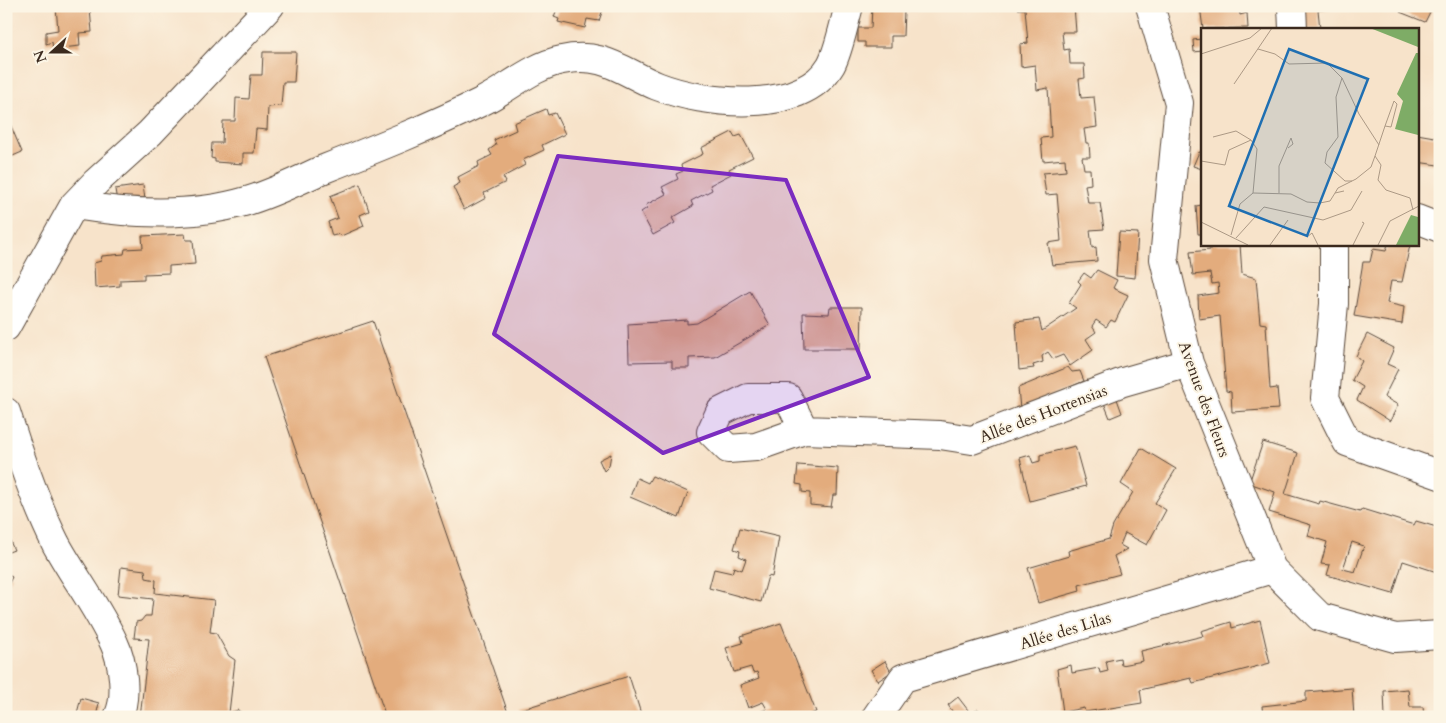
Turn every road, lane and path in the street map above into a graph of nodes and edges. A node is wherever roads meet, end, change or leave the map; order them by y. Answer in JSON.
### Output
{"nodes":[{"id":1,"x":270,"y":6,"type":"edge"},
{"id":2,"x":849,"y":6,"type":"edge"},
{"id":3,"x":1150,"y":6,"type":"edge"},
{"id":4,"x":1292,"y":6,"type":"edge"},
{"id":5,"x":1293,"y":28,"type":"edge"},
{"id":6,"x":74,"y":205,"type":"junction"},
{"id":7,"x":1418,"y":219,"type":"edge"},
{"id":8,"x":1440,"y":228,"type":"edge"},
{"id":9,"x":1334,"y":245,"type":"edge"},
{"id":10,"x":6,"y":327,"type":"edge"},
{"id":11,"x":1189,"y":363,"type":"junction"},
{"id":12,"x":6,"y":412,"type":"edge"},
{"id":13,"x":804,"y":430,"type":"dead end"},
{"id":14,"x":1440,"y":475,"type":"edge"},
{"id":15,"x":1272,"y":569,"type":"junction"},
{"id":16,"x":1440,"y":635,"type":"edge"},
{"id":17,"x":118,"y":717,"type":"edge"},
{"id":18,"x":876,"y":717,"type":"edge"}],
"edges":[{"from":1,"to":6,"type":"street"},
{"from":2,"to":6,"type":"street"},
{"from":3,"to":11,"type":"street","name":"Avenue des Fleurs"},
{"from":4,"to":5,"type":"street"},
{"from":6,"to":10,"type":"street"},
{"from":7,"to":8,"type":"street"},
{"from":9,"to":14,"type":"street"},
{"from":11,"to":13,"type":"street","name":"Allée des Hortensias"},
{"from":11,"to":15,"type":"street","name":"Avenue des Fleurs"},
{"from":12,"to":17,"type":"street"},
{"from":15,"to":16,"type":"street","name":"Avenue des Fleurs"},
{"from":15,"to":18,"type":"street","name":"Allée des Lilas"}]}
